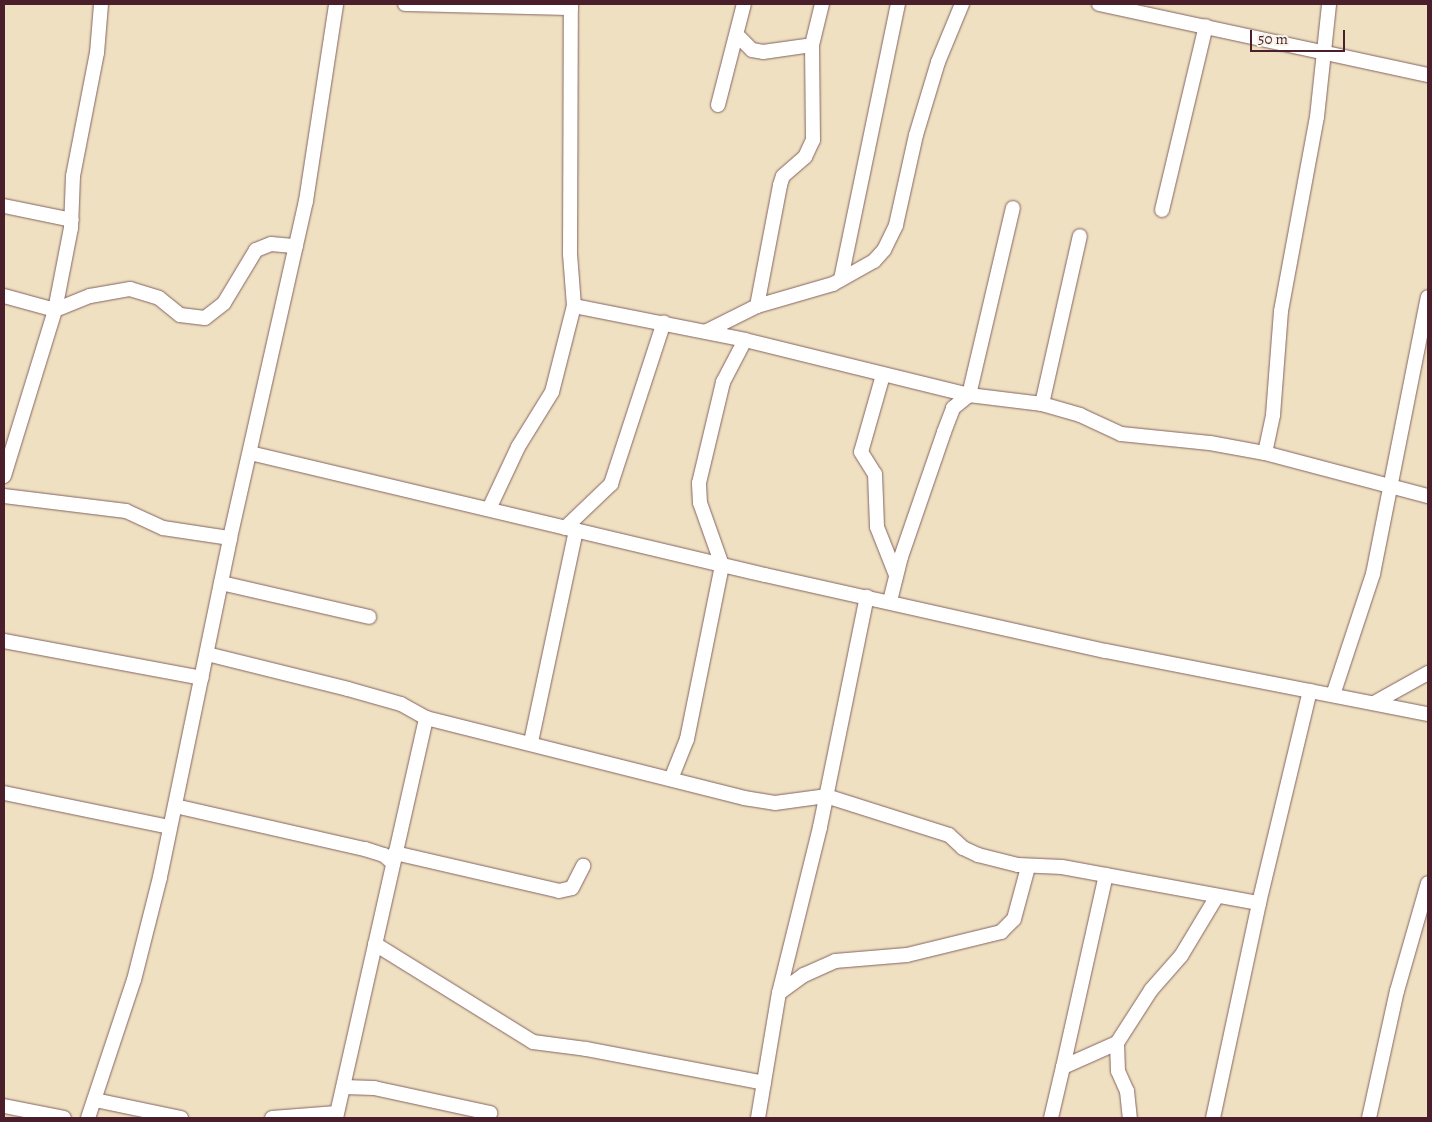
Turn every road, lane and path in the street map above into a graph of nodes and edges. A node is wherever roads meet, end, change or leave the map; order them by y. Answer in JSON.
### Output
{"nodes":[{"id":1,"x":101,"y":4,"type":"edge"},
{"id":2,"x":336,"y":4,"type":"edge"},
{"id":3,"x":406,"y":4,"type":"edge"},
{"id":4,"x":744,"y":4,"type":"edge"},
{"id":5,"x":822,"y":4,"type":"edge"},
{"id":6,"x":898,"y":4,"type":"edge"},
{"id":7,"x":962,"y":4,"type":"edge"},
{"id":8,"x":1099,"y":4,"type":"edge"},
{"id":9,"x":1329,"y":4,"type":"edge"},
{"id":10,"x":570,"y":6,"type":"edge"},
{"id":11,"x":1206,"y":26,"type":"junction"},
{"id":12,"x":737,"y":35,"type":"junction"},
{"id":13,"x":812,"y":45,"type":"junction"},
{"id":14,"x":1324,"y":50,"type":"junction"},
{"id":15,"x":1428,"y":74,"type":"edge"},
{"id":16,"x":718,"y":105,"type":"dead end"},
{"id":17,"x":4,"y":206,"type":"edge"},
{"id":18,"x":1013,"y":208,"type":"dead end"},
{"id":19,"x":1162,"y":210,"type":"dead end"},
{"id":20,"x":72,"y":220,"type":"junction"},
{"id":21,"x":1080,"y":236,"type":"dead end"},
{"id":22,"x":296,"y":246,"type":"junction"},
{"id":23,"x":841,"y":279,"type":"junction"},
{"id":24,"x":4,"y":296,"type":"edge"},
{"id":25,"x":1428,"y":297,"type":"edge"},
{"id":26,"x":574,"y":306,"type":"junction"},
{"id":27,"x":757,"y":306,"type":"junction"},
{"id":28,"x":55,"y":310,"type":"junction"},
{"id":29,"x":664,"y":322,"type":"junction"},
{"id":30,"x":707,"y":331,"type":"junction"},
{"id":31,"x":745,"y":340,"type":"junction"},
{"id":32,"x":883,"y":375,"type":"junction"},
{"id":33,"x":968,"y":395,"type":"junction"},
{"id":34,"x":1042,"y":404,"type":"junction"},
{"id":35,"x":250,"y":453,"type":"junction"},
{"id":36,"x":1265,"y":453,"type":"junction"},
{"id":37,"x":4,"y":476,"type":"edge"},
{"id":38,"x":1390,"y":486,"type":"junction"},
{"id":39,"x":4,"y":496,"type":"edge"},
{"id":40,"x":1428,"y":496,"type":"edge"},
{"id":41,"x":489,"y":509,"type":"junction"},
{"id":42,"x":571,"y":529,"type":"junction"},
{"id":43,"x":230,"y":538,"type":"junction"},
{"id":44,"x":722,"y":565,"type":"junction"},
{"id":45,"x":896,"y":575,"type":"junction"},
{"id":46,"x":221,"y":583,"type":"junction"},
{"id":47,"x":867,"y":597,"type":"junction"},
{"id":48,"x":890,"y":602,"type":"junction"},
{"id":49,"x":369,"y":617,"type":"dead end"},
{"id":50,"x":4,"y":641,"type":"edge"},
{"id":51,"x":207,"y":654,"type":"junction"},
{"id":52,"x":1428,"y":673,"type":"edge"},
{"id":53,"x":202,"y":678,"type":"junction"},
{"id":54,"x":1310,"y":690,"type":"junction"},
{"id":55,"x":1334,"y":695,"type":"junction"},
{"id":56,"x":1374,"y":703,"type":"junction"},
{"id":57,"x":1428,"y":714,"type":"edge"},
{"id":58,"x":426,"y":718,"type":"junction"},
{"id":59,"x":531,"y":742,"type":"junction"},
{"id":60,"x":671,"y":778,"type":"junction"},
{"id":61,"x":4,"y":793,"type":"edge"},
{"id":62,"x":826,"y":796,"type":"junction"},
{"id":63,"x":175,"y":806,"type":"junction"},
{"id":64,"x":170,"y":827,"type":"junction"},
{"id":65,"x":394,"y":858,"type":"junction"},
{"id":66,"x":584,"y":866,"type":"dead end"},
{"id":67,"x":1028,"y":866,"type":"junction"},
{"id":68,"x":1106,"y":875,"type":"junction"},
{"id":69,"x":1428,"y":883,"type":"edge"},
{"id":70,"x":1217,"y":896,"type":"junction"},
{"id":71,"x":1259,"y":903,"type":"junction"},
{"id":72,"x":375,"y":944,"type":"junction"},
{"id":73,"x":779,"y":992,"type":"junction"},
{"id":74,"x":1117,"y":1043,"type":"junction"},
{"id":75,"x":1063,"y":1067,"type":"junction"},
{"id":76,"x":764,"y":1084,"type":"junction"},
{"id":77,"x":344,"y":1087,"type":"junction"},
{"id":78,"x":94,"y":1100,"type":"junction"},
{"id":79,"x":4,"y":1106,"type":"edge"},
{"id":80,"x":490,"y":1113,"type":"dead end"},
{"id":81,"x":337,"y":1116,"type":"edge"},
{"id":82,"x":64,"y":1118,"type":"edge"},
{"id":83,"x":88,"y":1118,"type":"edge"},
{"id":84,"x":182,"y":1118,"type":"edge"},
{"id":85,"x":272,"y":1118,"type":"edge"},
{"id":86,"x":758,"y":1118,"type":"edge"},
{"id":87,"x":1051,"y":1118,"type":"edge"},
{"id":88,"x":1130,"y":1118,"type":"edge"},
{"id":89,"x":1212,"y":1118,"type":"edge"},
{"id":90,"x":1369,"y":1118,"type":"edge"}],
"edges":[{"from":1,"to":20,"type":"street"},
{"from":2,"to":22,"type":"street"},
{"from":3,"to":10,"type":"street"},
{"from":4,"to":12,"type":"street"},
{"from":5,"to":13,"type":"street"},
{"from":6,"to":23,"type":"street"},
{"from":7,"to":23,"type":"street"},
{"from":8,"to":11,"type":"street"},
{"from":9,"to":14,"type":"street"},
{"from":10,"to":26,"type":"street"},
{"from":11,"to":14,"type":"street"},
{"from":11,"to":19,"type":"street"},
{"from":12,"to":13,"type":"street"},
{"from":12,"to":16,"type":"street"},
{"from":13,"to":27,"type":"street"},
{"from":14,"to":15,"type":"street"},
{"from":14,"to":36,"type":"street"},
{"from":17,"to":20,"type":"street"},
{"from":18,"to":33,"type":"street"},
{"from":20,"to":28,"type":"street"},
{"from":21,"to":34,"type":"street"},
{"from":22,"to":28,"type":"street"},
{"from":22,"to":35,"type":"street"},
{"from":23,"to":27,"type":"street"},
{"from":24,"to":28,"type":"street"},
{"from":25,"to":38,"type":"street"},
{"from":26,"to":29,"type":"street"},
{"from":26,"to":41,"type":"street"},
{"from":27,"to":30,"type":"street"},
{"from":28,"to":37,"type":"street"},
{"from":29,"to":30,"type":"street"},
{"from":29,"to":42,"type":"street"},
{"from":30,"to":31,"type":"street"},
{"from":31,"to":32,"type":"street"},
{"from":31,"to":44,"type":"street"},
{"from":32,"to":33,"type":"street"},
{"from":32,"to":45,"type":"street"},
{"from":33,"to":34,"type":"street"},
{"from":33,"to":45,"type":"street"},
{"from":34,"to":36,"type":"street"},
{"from":35,"to":41,"type":"street"},
{"from":35,"to":43,"type":"street"},
{"from":36,"to":38,"type":"street"},
{"from":38,"to":40,"type":"street"},
{"from":38,"to":55,"type":"street"},
{"from":39,"to":43,"type":"street"},
{"from":41,"to":42,"type":"street"},
{"from":42,"to":44,"type":"street"},
{"from":42,"to":59,"type":"street"},
{"from":43,"to":46,"type":"street"},
{"from":44,"to":47,"type":"street"},
{"from":44,"to":60,"type":"street"},
{"from":45,"to":48,"type":"street"},
{"from":46,"to":49,"type":"street"},
{"from":46,"to":51,"type":"street"},
{"from":47,"to":48,"type":"street"},
{"from":47,"to":62,"type":"street"},
{"from":48,"to":54,"type":"street"},
{"from":50,"to":53,"type":"street"},
{"from":51,"to":53,"type":"street"},
{"from":51,"to":58,"type":"street"},
{"from":52,"to":56,"type":"street"},
{"from":53,"to":63,"type":"street"},
{"from":54,"to":55,"type":"street"},
{"from":54,"to":71,"type":"street"},
{"from":55,"to":56,"type":"street"},
{"from":56,"to":57,"type":"street"},
{"from":58,"to":59,"type":"street"},
{"from":58,"to":65,"type":"street"},
{"from":59,"to":60,"type":"street"},
{"from":60,"to":62,"type":"street"},
{"from":61,"to":64,"type":"street"},
{"from":62,"to":67,"type":"street"},
{"from":62,"to":73,"type":"street"},
{"from":63,"to":64,"type":"street"},
{"from":63,"to":65,"type":"street"},
{"from":64,"to":78,"type":"street"},
{"from":65,"to":66,"type":"street"},
{"from":65,"to":72,"type":"street"},
{"from":67,"to":68,"type":"street"},
{"from":67,"to":73,"type":"street"},
{"from":68,"to":70,"type":"street"},
{"from":68,"to":75,"type":"street"},
{"from":69,"to":90,"type":"street"},
{"from":70,"to":71,"type":"street"},
{"from":70,"to":74,"type":"street"},
{"from":71,"to":89,"type":"street"},
{"from":72,"to":76,"type":"street"},
{"from":72,"to":77,"type":"street"},
{"from":73,"to":76,"type":"street"},
{"from":74,"to":75,"type":"street"},
{"from":74,"to":88,"type":"street"},
{"from":75,"to":87,"type":"street"},
{"from":76,"to":86,"type":"street"},
{"from":77,"to":80,"type":"street"},
{"from":77,"to":81,"type":"street"},
{"from":78,"to":83,"type":"street"},
{"from":78,"to":84,"type":"street"},
{"from":79,"to":82,"type":"street"},
{"from":81,"to":85,"type":"street"}]}
